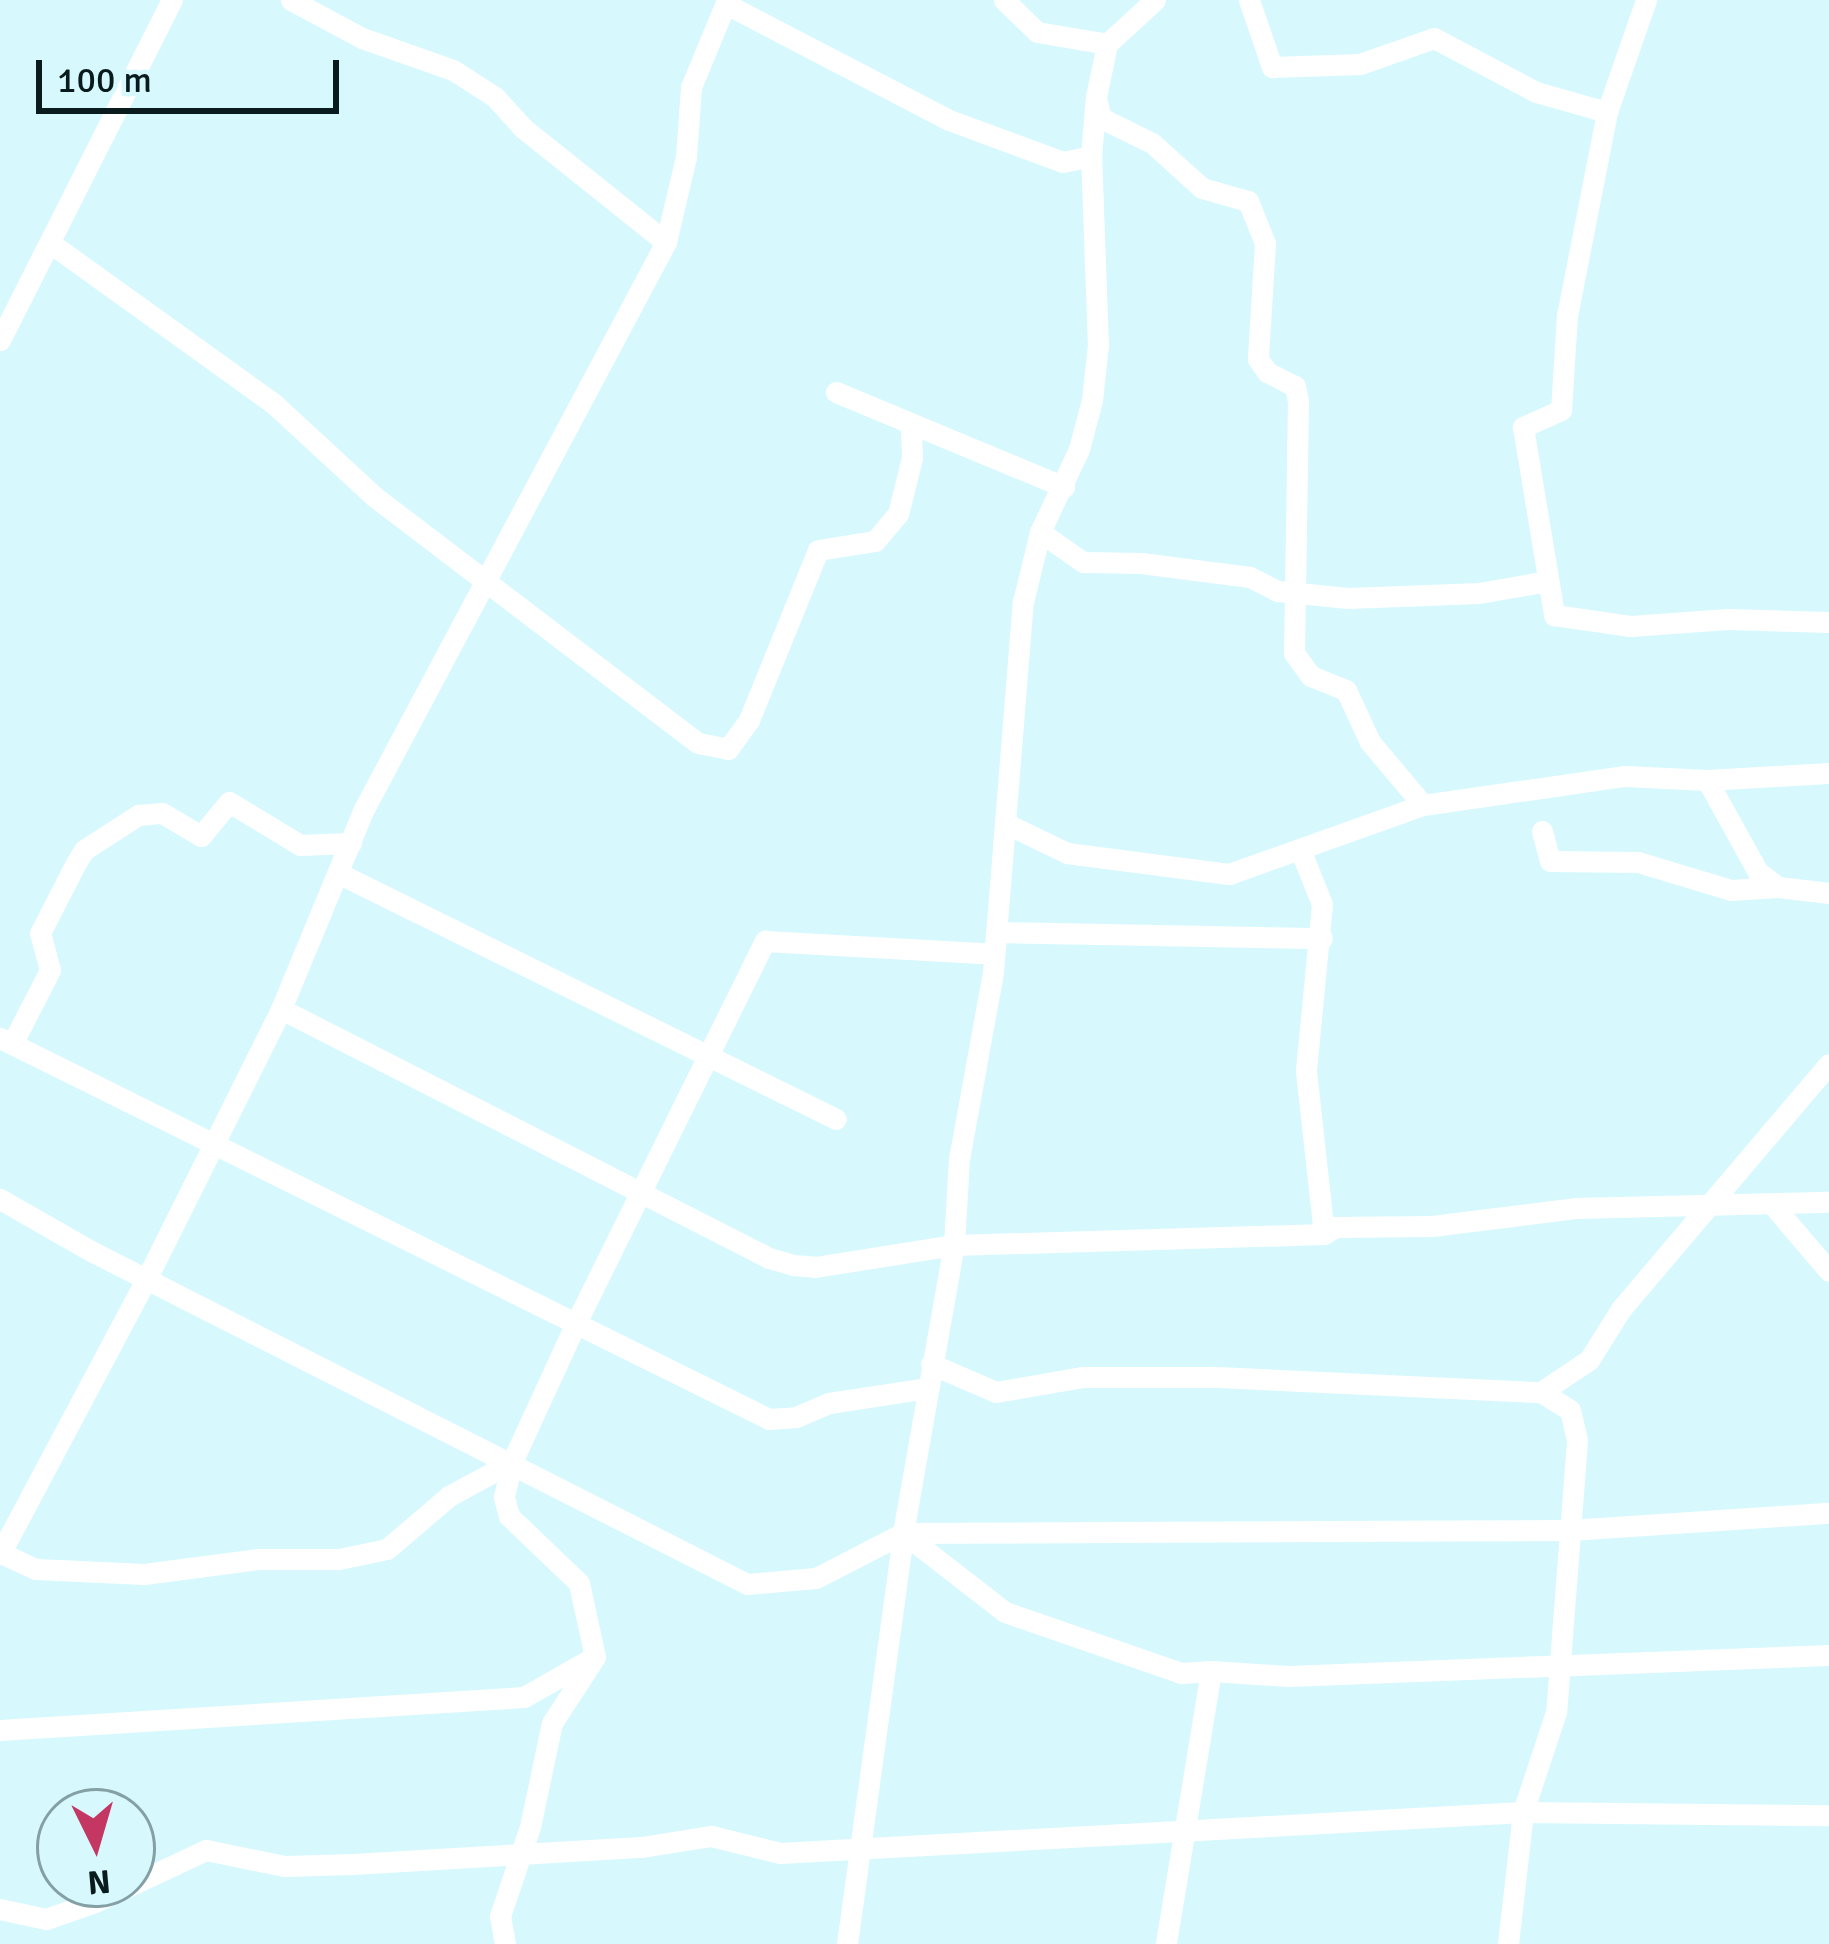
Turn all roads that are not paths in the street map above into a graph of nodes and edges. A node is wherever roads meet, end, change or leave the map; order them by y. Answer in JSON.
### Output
{"nodes":[{"id":1,"x":172,"y":0,"type":"edge"},
{"id":2,"x":291,"y":0,"type":"edge"},
{"id":3,"x":1004,"y":0,"type":"edge"},
{"id":4,"x":1155,"y":0,"type":"edge"},
{"id":5,"x":1249,"y":0,"type":"edge"},
{"id":6,"x":1646,"y":0,"type":"edge"},
{"id":7,"x":726,"y":2,"type":"edge"},
{"id":8,"x":1107,"y":44,"type":"junction"},
{"id":9,"x":1096,"y":97,"type":"junction"},
{"id":10,"x":1607,"y":112,"type":"junction"},
{"id":11,"x":1091,"y":156,"type":"junction"},
{"id":12,"x":666,"y":242,"type":"junction"},
{"id":13,"x":52,"y":245,"type":"junction"},
{"id":14,"x":0,"y":340,"type":"edge"},
{"id":15,"x":836,"y":392,"type":"dead end"},
{"id":16,"x":911,"y":424,"type":"junction"},
{"id":17,"x":1064,"y":488,"type":"junction"},
{"id":18,"x":1040,"y":532,"type":"junction"},
{"id":19,"x":485,"y":581,"type":"junction"},
{"id":20,"x":1548,"y":581,"type":"junction"},
{"id":21,"x":1293,"y":593,"type":"junction"},
{"id":22,"x":1829,"y":622,"type":"edge"},
{"id":23,"x":1829,"y":773,"type":"edge"},
{"id":24,"x":1707,"y":780,"type":"junction"},
{"id":25,"x":1423,"y":805,"type":"junction"},
{"id":26,"x":1007,"y":824,"type":"junction"},
{"id":27,"x":1542,"y":831,"type":"dead end"},
{"id":28,"x":352,"y":843,"type":"junction"},
{"id":29,"x":1300,"y":849,"type":"junction"},
{"id":30,"x":340,"y":874,"type":"junction"},
{"id":31,"x":1778,"y":887,"type":"junction"},
{"id":32,"x":1829,"y":893,"type":"edge"},
{"id":33,"x":1322,"y":938,"type":"junction"},
{"id":34,"x":995,"y":943,"type":"junction"},
{"id":35,"x":281,"y":1009,"type":"junction"},
{"id":36,"x":6,"y":1041,"type":"edge"},
{"id":37,"x":709,"y":1059,"type":"junction"},
{"id":38,"x":1829,"y":1064,"type":"edge"},
{"id":39,"x":836,"y":1119,"type":"dead end"},
{"id":40,"x":211,"y":1144,"type":"junction"},
{"id":41,"x":642,"y":1192,"type":"junction"},
{"id":42,"x":0,"y":1199,"type":"edge"},
{"id":43,"x":1829,"y":1202,"type":"edge"},
{"id":44,"x":1772,"y":1204,"type":"junction"},
{"id":45,"x":1709,"y":1206,"type":"junction"},
{"id":46,"x":1324,"y":1234,"type":"junction"},
{"id":47,"x":954,"y":1245,"type":"junction"},
{"id":48,"x":1829,"y":1271,"type":"edge"},
{"id":49,"x":147,"y":1278,"type":"junction"},
{"id":50,"x":574,"y":1327,"type":"junction"},
{"id":51,"x":932,"y":1364,"type":"junction"},
{"id":52,"x":927,"y":1388,"type":"junction"},
{"id":53,"x":1541,"y":1392,"type":"junction"},
{"id":54,"x":512,"y":1462,"type":"junction"},
{"id":55,"x":1829,"y":1513,"type":"edge"},
{"id":56,"x":1570,"y":1530,"type":"junction"},
{"id":57,"x":903,"y":1533,"type":"junction"},
{"id":58,"x":1,"y":1553,"type":"edge"},
{"id":59,"x":1829,"y":1655,"type":"edge"},
{"id":60,"x":595,"y":1657,"type":"junction"},
{"id":61,"x":1560,"y":1668,"type":"junction"},
{"id":62,"x":1211,"y":1671,"type":"junction"},
{"id":63,"x":0,"y":1730,"type":"edge"},
{"id":64,"x":1523,"y":1812,"type":"junction"},
{"id":65,"x":1829,"y":1816,"type":"edge"},
{"id":66,"x":1182,"y":1830,"type":"junction"},
{"id":67,"x":863,"y":1847,"type":"junction"},
{"id":68,"x":521,"y":1853,"type":"junction"},
{"id":69,"x":0,"y":1909,"type":"edge"},
{"id":70,"x":505,"y":1944,"type":"edge"},
{"id":71,"x":847,"y":1944,"type":"edge"},
{"id":72,"x":1166,"y":1944,"type":"edge"},
{"id":73,"x":1508,"y":1944,"type":"edge"}],
"edges":[{"from":1,"to":13,"type":"street"},
{"from":2,"to":12,"type":"street"},
{"from":3,"to":8,"type":"street"},
{"from":4,"to":8,"type":"street"},
{"from":5,"to":10,"type":"street"},
{"from":6,"to":10,"type":"street"},
{"from":7,"to":11,"type":"street"},
{"from":7,"to":12,"type":"street"},
{"from":8,"to":9,"type":"street"},
{"from":9,"to":11,"type":"street"},
{"from":9,"to":21,"type":"street"},
{"from":10,"to":20,"type":"street"},
{"from":11,"to":17,"type":"street"},
{"from":12,"to":19,"type":"street"},
{"from":13,"to":14,"type":"street"},
{"from":13,"to":19,"type":"street"},
{"from":15,"to":16,"type":"street"},
{"from":16,"to":17,"type":"street"},
{"from":16,"to":19,"type":"street"},
{"from":17,"to":18,"type":"street"},
{"from":18,"to":21,"type":"street"},
{"from":18,"to":26,"type":"street"},
{"from":19,"to":28,"type":"street"},
{"from":20,"to":21,"type":"street"},
{"from":20,"to":22,"type":"street"},
{"from":21,"to":25,"type":"street"},
{"from":23,"to":24,"type":"street"},
{"from":24,"to":25,"type":"street"},
{"from":24,"to":31,"type":"street"},
{"from":25,"to":29,"type":"street"},
{"from":26,"to":29,"type":"street"},
{"from":26,"to":34,"type":"street"},
{"from":27,"to":31,"type":"street"},
{"from":28,"to":30,"type":"street"},
{"from":28,"to":36,"type":"street"},
{"from":29,"to":33,"type":"street"},
{"from":30,"to":35,"type":"street"},
{"from":30,"to":37,"type":"street"},
{"from":31,"to":32,"type":"street"},
{"from":33,"to":34,"type":"street"},
{"from":33,"to":46,"type":"street"},
{"from":34,"to":37,"type":"street"},
{"from":34,"to":47,"type":"street"},
{"from":35,"to":40,"type":"street"},
{"from":35,"to":41,"type":"street"},
{"from":36,"to":40,"type":"street"},
{"from":37,"to":39,"type":"street"},
{"from":37,"to":41,"type":"street"},
{"from":38,"to":45,"type":"street"},
{"from":40,"to":49,"type":"street"},
{"from":40,"to":50,"type":"street"},
{"from":41,"to":47,"type":"street"},
{"from":41,"to":50,"type":"street"},
{"from":42,"to":49,"type":"street"},
{"from":43,"to":44,"type":"street"},
{"from":44,"to":45,"type":"street"},
{"from":44,"to":48,"type":"street"},
{"from":45,"to":46,"type":"street"},
{"from":45,"to":53,"type":"street"},
{"from":46,"to":47,"type":"street"},
{"from":47,"to":51,"type":"street"},
{"from":49,"to":54,"type":"street"},
{"from":49,"to":58,"type":"street"},
{"from":50,"to":52,"type":"street"},
{"from":50,"to":54,"type":"street"},
{"from":51,"to":52,"type":"street"},
{"from":51,"to":53,"type":"street"},
{"from":52,"to":57,"type":"street"},
{"from":53,"to":56,"type":"street"},
{"from":54,"to":57,"type":"street"},
{"from":54,"to":58,"type":"street"},
{"from":54,"to":60,"type":"street"},
{"from":55,"to":56,"type":"street"},
{"from":56,"to":57,"type":"street"},
{"from":56,"to":61,"type":"street"},
{"from":57,"to":62,"type":"street"},
{"from":57,"to":67,"type":"street"},
{"from":59,"to":61,"type":"street"},
{"from":60,"to":63,"type":"street"},
{"from":60,"to":68,"type":"street"},
{"from":61,"to":62,"type":"street"},
{"from":61,"to":64,"type":"street"},
{"from":62,"to":66,"type":"street"},
{"from":64,"to":65,"type":"street"},
{"from":64,"to":66,"type":"street"},
{"from":64,"to":73,"type":"street"},
{"from":66,"to":67,"type":"street"},
{"from":66,"to":72,"type":"street"},
{"from":67,"to":68,"type":"street"},
{"from":67,"to":71,"type":"street"},
{"from":68,"to":69,"type":"street"},
{"from":68,"to":70,"type":"street"}]}
